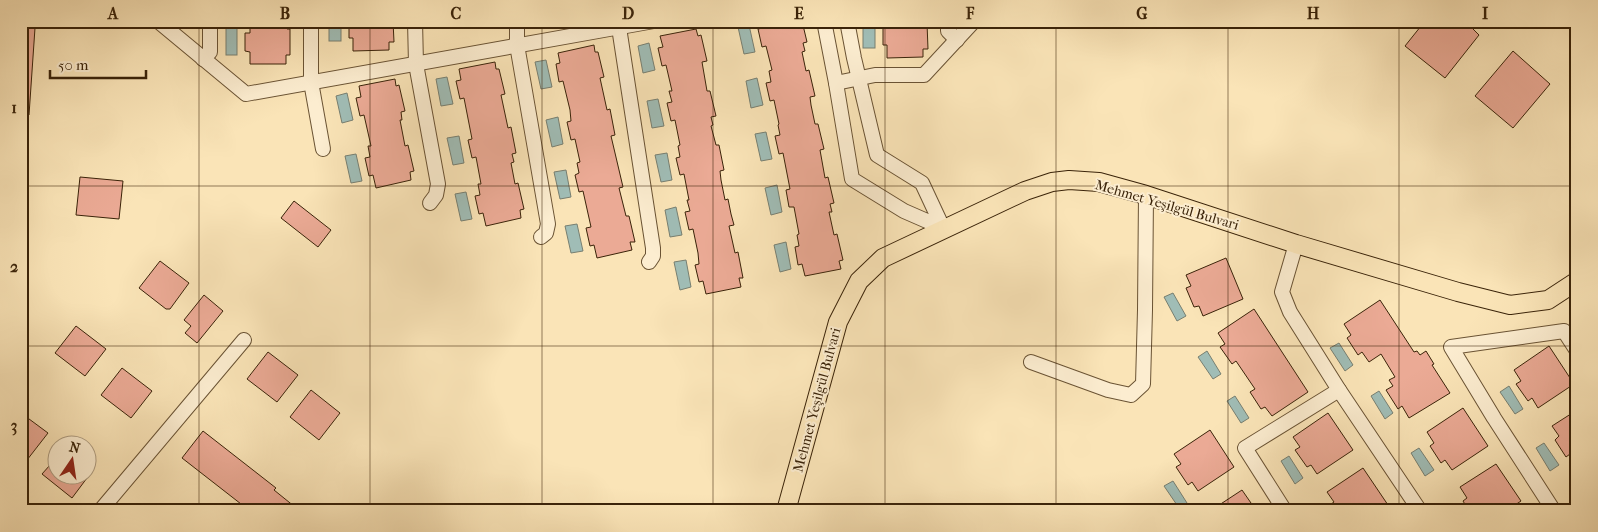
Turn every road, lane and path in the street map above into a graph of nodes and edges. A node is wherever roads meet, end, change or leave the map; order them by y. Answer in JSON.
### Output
{"nodes":[{"id":1,"x":158,"y":21,"type":"edge"},
{"id":2,"x":210,"y":21,"type":"edge"},
{"id":3,"x":311,"y":21,"type":"edge"},
{"id":4,"x":415,"y":21,"type":"edge"},
{"id":5,"x":517,"y":21,"type":"edge"},
{"id":6,"x":654,"y":21,"type":"edge"},
{"id":7,"x":824,"y":21,"type":"edge"},
{"id":8,"x":847,"y":21,"type":"edge"},
{"id":9,"x":948,"y":21,"type":"edge"},
{"id":10,"x":974,"y":21,"type":"edge"},
{"id":11,"x":618,"y":24,"type":"edge"},
{"id":12,"x":957,"y":40,"type":"junction"},
{"id":13,"x":517,"y":46,"type":"junction"},
{"id":14,"x":204,"y":59,"type":"junction"},
{"id":15,"x":416,"y":64,"type":"junction"},
{"id":16,"x":860,"y":78,"type":"junction"},
{"id":17,"x":311,"y":82,"type":"junction"},
{"id":18,"x":836,"y":83,"type":"junction"},
{"id":19,"x":323,"y":150,"type":"dead end"},
{"id":20,"x":1146,"y":195,"type":"junction"},
{"id":21,"x":430,"y":203,"type":"dead end"},
{"id":22,"x":943,"y":228,"type":"junction"},
{"id":23,"x":541,"y":237,"type":"dead end"},
{"id":24,"x":1296,"y":244,"type":"junction"},
{"id":25,"x":649,"y":262,"type":"dead end"},
{"id":26,"x":1577,"y":282,"type":"edge"},
{"id":27,"x":244,"y":340,"type":"dead end"},
{"id":28,"x":1577,"y":352,"type":"edge"},
{"id":29,"x":1031,"y":362,"type":"dead end"},
{"id":30,"x":1340,"y":390,"type":"junction"},
{"id":31,"x":100,"y":511,"type":"edge"},
{"id":32,"x":786,"y":511,"type":"edge"},
{"id":33,"x":1285,"y":511,"type":"edge"},
{"id":34,"x":1420,"y":511,"type":"edge"},
{"id":35,"x":1554,"y":511,"type":"edge"}],
"edges":[{"from":1,"to":14,"type":"street"},
{"from":2,"to":14,"type":"street"},
{"from":3,"to":17,"type":"street"},
{"from":4,"to":15,"type":"street"},
{"from":5,"to":13,"type":"street"},
{"from":6,"to":11,"type":"street"},
{"from":7,"to":18,"type":"street"},
{"from":8,"to":16,"type":"street"},
{"from":9,"to":12,"type":"street"},
{"from":10,"to":12,"type":"street"},
{"from":11,"to":13,"type":"street"},
{"from":11,"to":25,"type":"street"},
{"from":12,"to":16,"type":"street"},
{"from":13,"to":15,"type":"street"},
{"from":13,"to":23,"type":"street"},
{"from":14,"to":17,"type":"street"},
{"from":15,"to":17,"type":"street"},
{"from":15,"to":21,"type":"street"},
{"from":16,"to":18,"type":"street"},
{"from":16,"to":22,"type":"street"},
{"from":17,"to":19,"type":"street"},
{"from":18,"to":22,"type":"street"},
{"from":20,"to":22,"type":"main road","name":"Mehmet Yeşilgül Bulvari"},
{"from":20,"to":24,"type":"main road","name":"Mehmet Yeşilgül Bulvari"},
{"from":20,"to":29,"type":"street"},
{"from":22,"to":32,"type":"main road","name":"Mehmet Yeşilgül Bulvari"},
{"from":24,"to":26,"type":"main road","name":"Mehmet Yeşilgül Bulvari"},
{"from":24,"to":30,"type":"street"},
{"from":27,"to":31,"type":"street"},
{"from":28,"to":35,"type":"street"},
{"from":30,"to":33,"type":"street"},
{"from":30,"to":34,"type":"street"}]}
